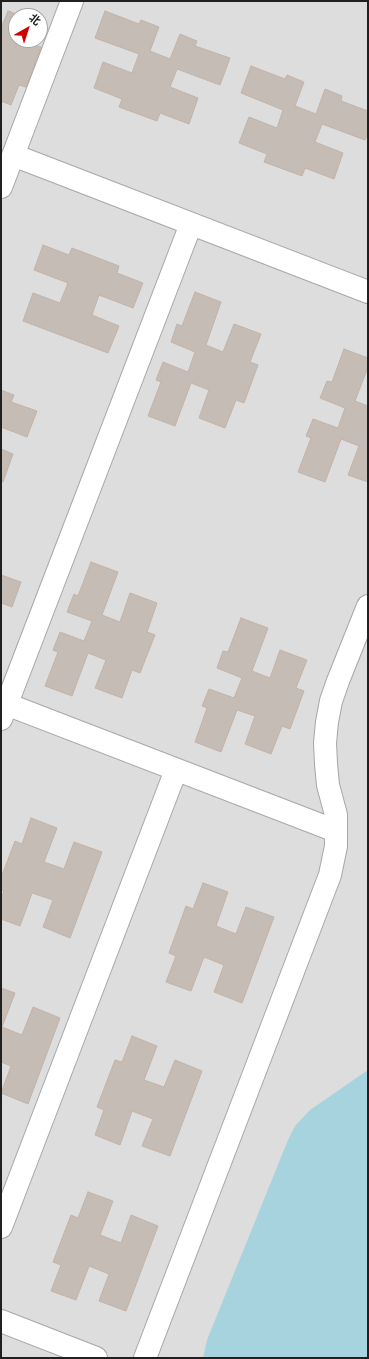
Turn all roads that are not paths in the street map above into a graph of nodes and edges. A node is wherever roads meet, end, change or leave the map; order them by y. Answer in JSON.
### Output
{"nodes":[{"id":1,"x":72,"y":1,"type":"edge"},
{"id":2,"x":13,"y":155,"type":"junction"},
{"id":3,"x":1,"y":187,"type":"edge"},
{"id":4,"x":191,"y":224,"type":"junction"},
{"id":5,"x":368,"y":292,"type":"edge"},
{"id":6,"x":368,"y":606,"type":"edge"},
{"id":7,"x":3,"y":708,"type":"edge"},
{"id":8,"x":176,"y":770,"type":"junction"},
{"id":9,"x":336,"y":831,"type":"junction"},
{"id":10,"x":1,"y":1227,"type":"edge"},
{"id":11,"x":1,"y":1321,"type":"edge"},
{"id":12,"x":96,"y":1358,"type":"edge"},
{"id":13,"x":145,"y":1358,"type":"edge"}],
"edges":[{"from":1,"to":2,"type":"lane"},
{"from":2,"to":3,"type":"lane"},
{"from":2,"to":4,"type":"lane"},
{"from":4,"to":5,"type":"lane"},
{"from":4,"to":7,"type":"lane"},
{"from":6,"to":9,"type":"lane"},
{"from":7,"to":8,"type":"lane"},
{"from":8,"to":9,"type":"lane"},
{"from":8,"to":10,"type":"lane"},
{"from":9,"to":13,"type":"lane"},
{"from":11,"to":12,"type":"lane"}]}
